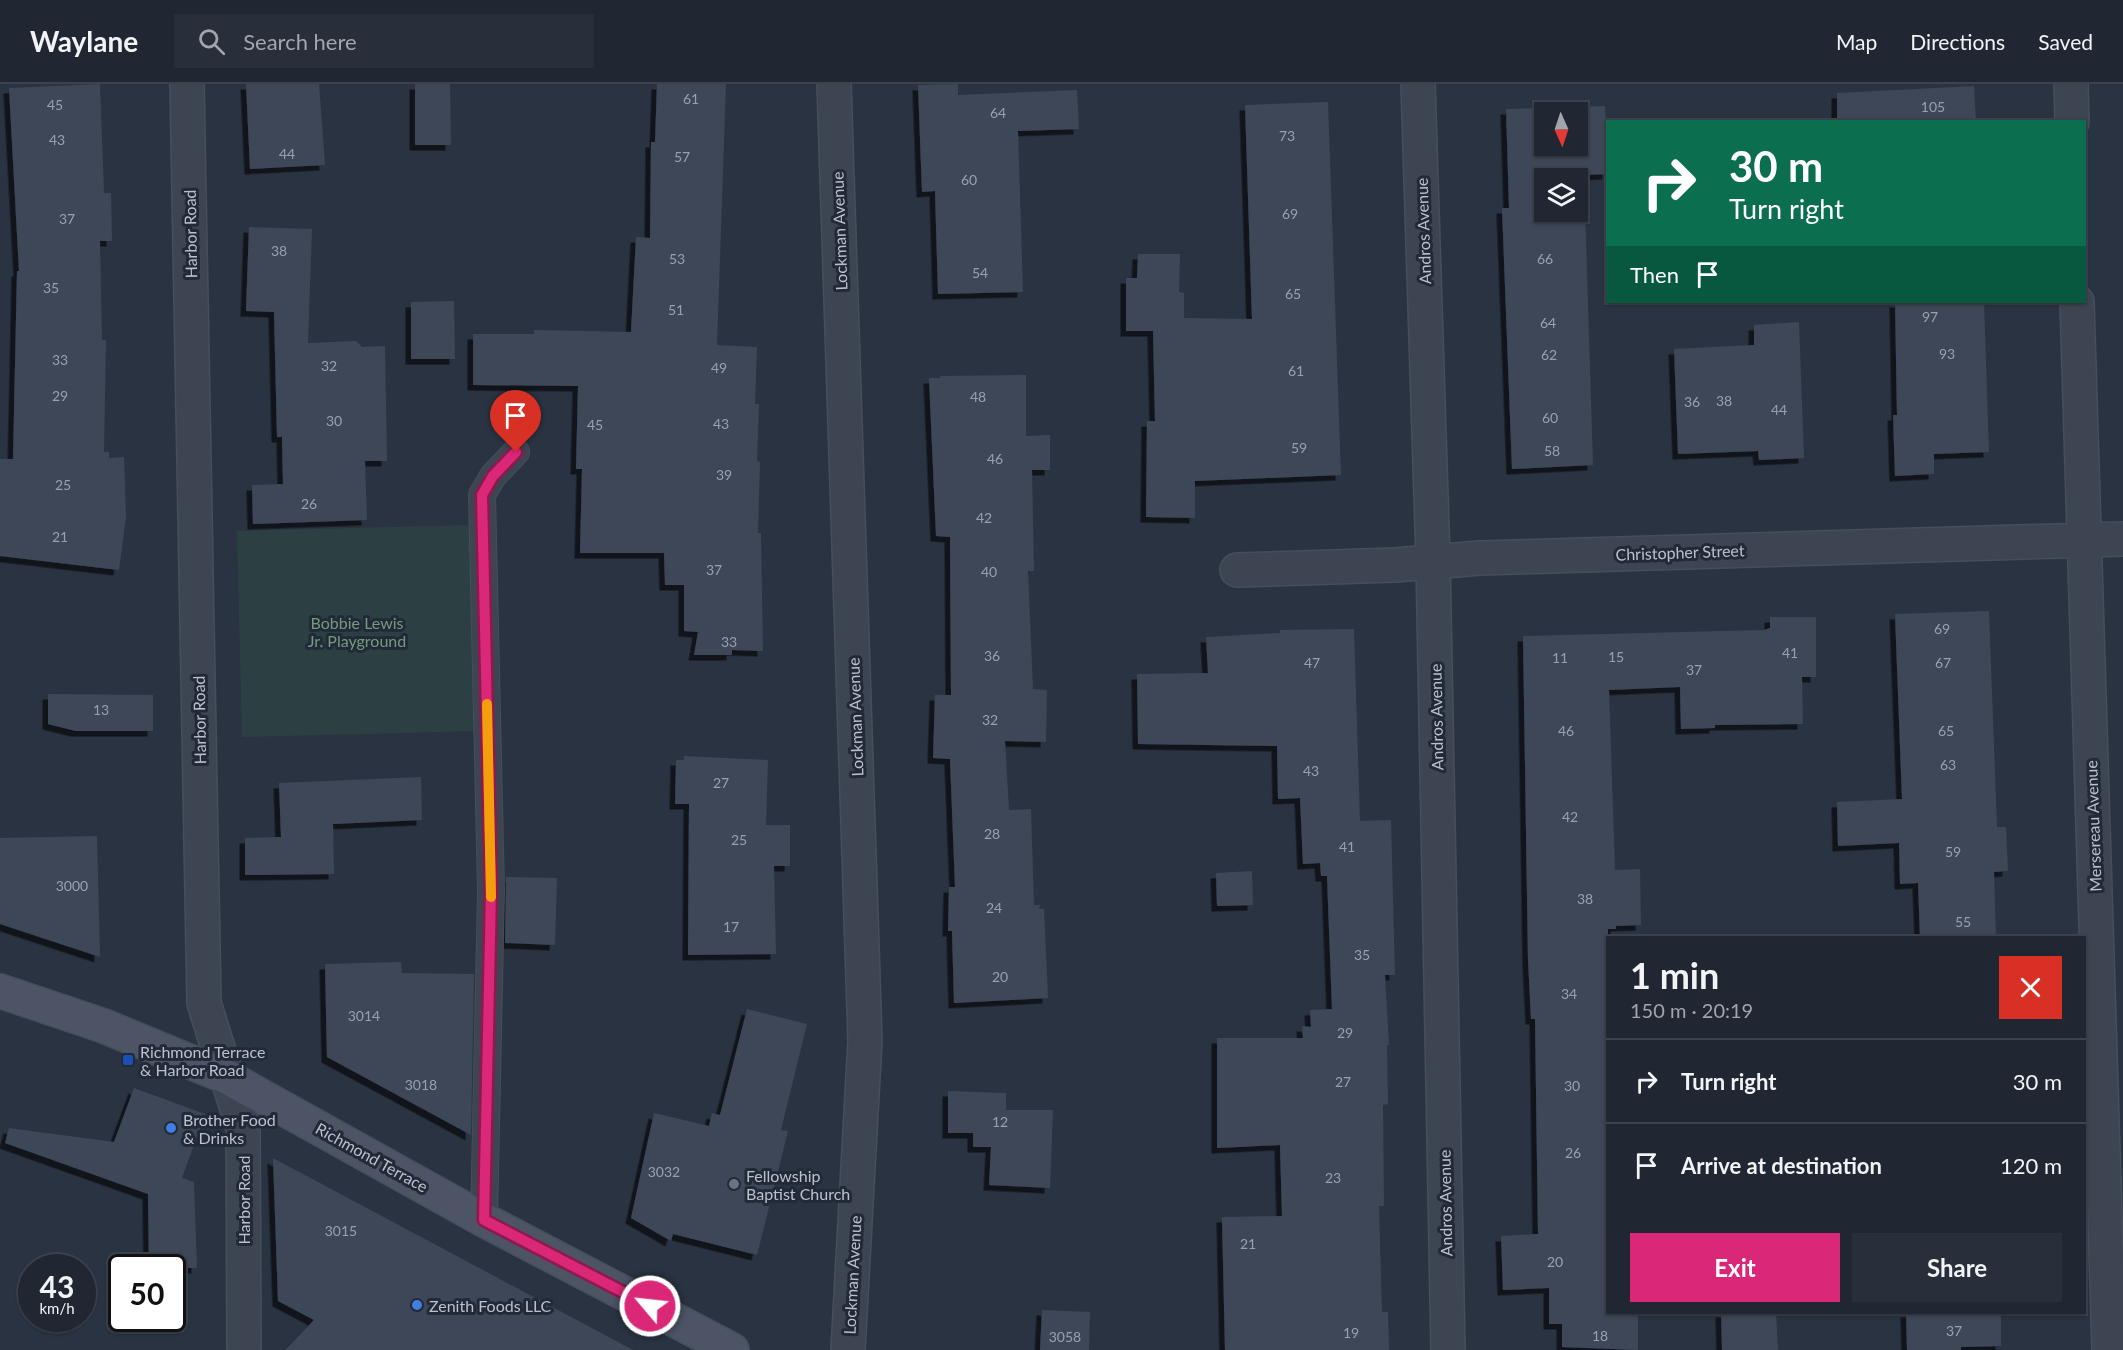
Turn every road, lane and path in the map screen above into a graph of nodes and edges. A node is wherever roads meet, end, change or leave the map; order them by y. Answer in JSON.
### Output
{"nodes":[{"id":1,"x":187,"y":84,"type":"edge"},
{"id":2,"x":834,"y":84,"type":"edge"},
{"id":3,"x":1418,"y":84,"type":"edge"},
{"id":4,"x":2071,"y":84,"type":"edge"},
{"id":5,"x":2072,"y":120,"type":"edge"},
{"id":6,"x":2077,"y":303,"type":"edge"},
{"id":7,"x":516,"y":452,"type":"dead end"},
{"id":8,"x":2123,"y":538,"type":"edge"},
{"id":9,"x":2085,"y":540,"type":"junction"},
{"id":10,"x":1433,"y":560,"type":"junction"},
{"id":11,"x":1237,"y":570,"type":"dead end"},
{"id":12,"x":0,"y":991,"type":"edge"},
{"id":13,"x":227,"y":1077,"type":"junction"},
{"id":14,"x":484,"y":1220,"type":"junction"},
{"id":15,"x":244,"y":1350,"type":"edge"},
{"id":16,"x":732,"y":1350,"type":"edge"},
{"id":17,"x":848,"y":1350,"type":"edge"},
{"id":18,"x":1448,"y":1350,"type":"edge"},
{"id":19,"x":2109,"y":1350,"type":"edge"}],
"edges":[{"from":1,"to":13,"type":"street","name":"Harbor Road"},
{"from":2,"to":17,"type":"street","name":"Lockman Avenue"},
{"from":3,"to":10,"type":"street","name":"Andros Avenue"},
{"from":4,"to":5,"type":"street"},
{"from":6,"to":9,"type":"street","name":"Mersereau Avenue"},
{"from":7,"to":14,"type":"lane"},
{"from":8,"to":9,"type":"street","name":"Christopher Street"},
{"from":9,"to":10,"type":"street","name":"Christopher Street"},
{"from":9,"to":19,"type":"street","name":"Mersereau Avenue"},
{"from":10,"to":11,"type":"street","name":"Christopher Street"},
{"from":10,"to":18,"type":"street","name":"Andros Avenue"},
{"from":12,"to":13,"type":"main road","name":"Richmond Terrace"},
{"from":13,"to":14,"type":"main road","name":"Richmond Terrace"},
{"from":13,"to":15,"type":"street","name":"Harbor Road"},
{"from":14,"to":16,"type":"main road","name":"Richmond Terrace"}]}
